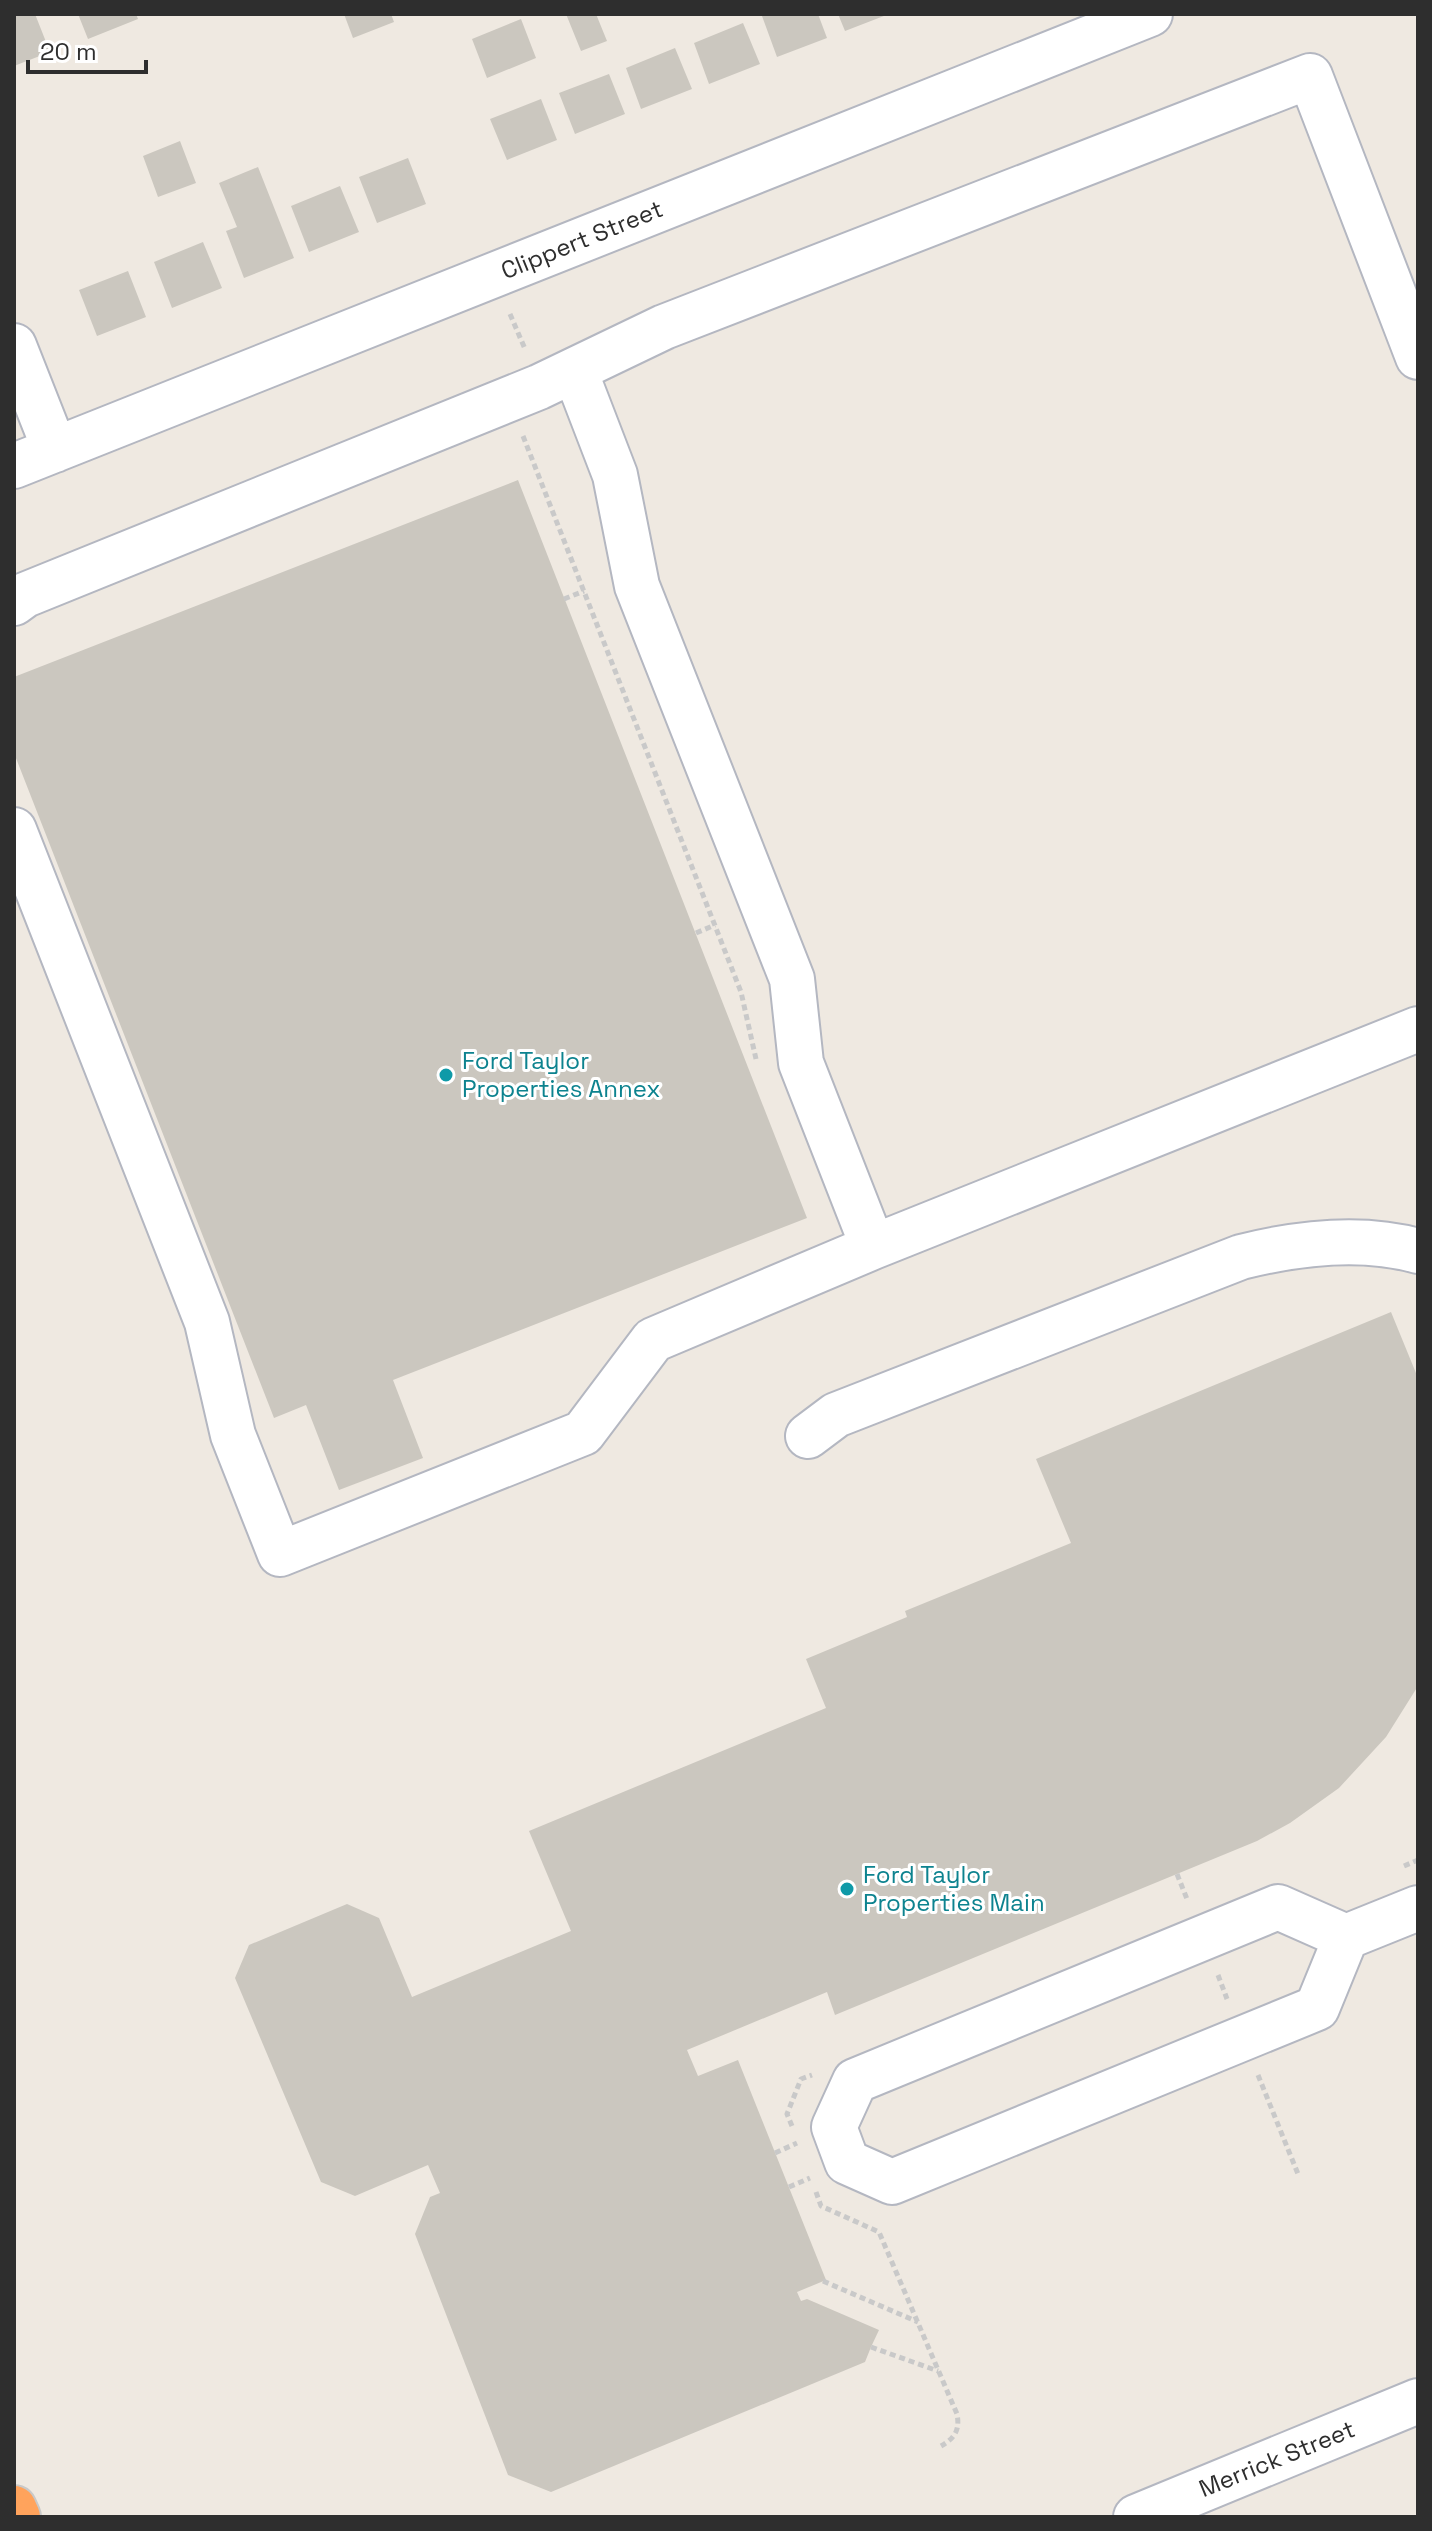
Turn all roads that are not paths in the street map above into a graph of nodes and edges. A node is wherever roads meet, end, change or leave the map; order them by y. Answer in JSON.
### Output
{"nodes":[{"id":1,"x":1150,"y":14,"type":"edge"},
{"id":2,"x":14,"y":346,"type":"edge"},
{"id":3,"x":1418,"y":357,"type":"edge"},
{"id":4,"x":575,"y":371,"type":"junction"},
{"id":5,"x":55,"y":450,"type":"junction"},
{"id":6,"x":14,"y":466,"type":"edge"},
{"id":7,"x":14,"y":603,"type":"edge"},
{"id":8,"x":14,"y":830,"type":"edge"},
{"id":9,"x":1418,"y":1029,"type":"edge"},
{"id":10,"x":873,"y":1247,"type":"junction"},
{"id":11,"x":1418,"y":1251,"type":"edge"},
{"id":12,"x":808,"y":1436,"type":"dead end"},
{"id":13,"x":1418,"y":1908,"type":"edge"},
{"id":14,"x":1346,"y":1937,"type":"junction"},
{"id":15,"x":1418,"y":2401,"type":"edge"},
{"id":16,"x":14,"y":2508,"type":"edge"},
{"id":17,"x":18,"y":2517,"type":"edge"},
{"id":18,"x":1136,"y":2517,"type":"edge"}],
"edges":[{"from":1,"to":5,"type":"street","name":"Clippert Street"},
{"from":2,"to":5,"type":"street"},
{"from":3,"to":4,"type":"street"},
{"from":4,"to":7,"type":"street"},
{"from":4,"to":10,"type":"street"},
{"from":5,"to":6,"type":"street","name":"Clippert Street"},
{"from":8,"to":10,"type":"street"},
{"from":9,"to":10,"type":"street"},
{"from":11,"to":12,"type":"street"},
{"from":13,"to":14,"type":"street"},
{"from":14,"to":14,"type":"street"},
{"from":15,"to":18,"type":"street","name":"Merrick Street"},
{"from":16,"to":17,"type":"highway"}]}
